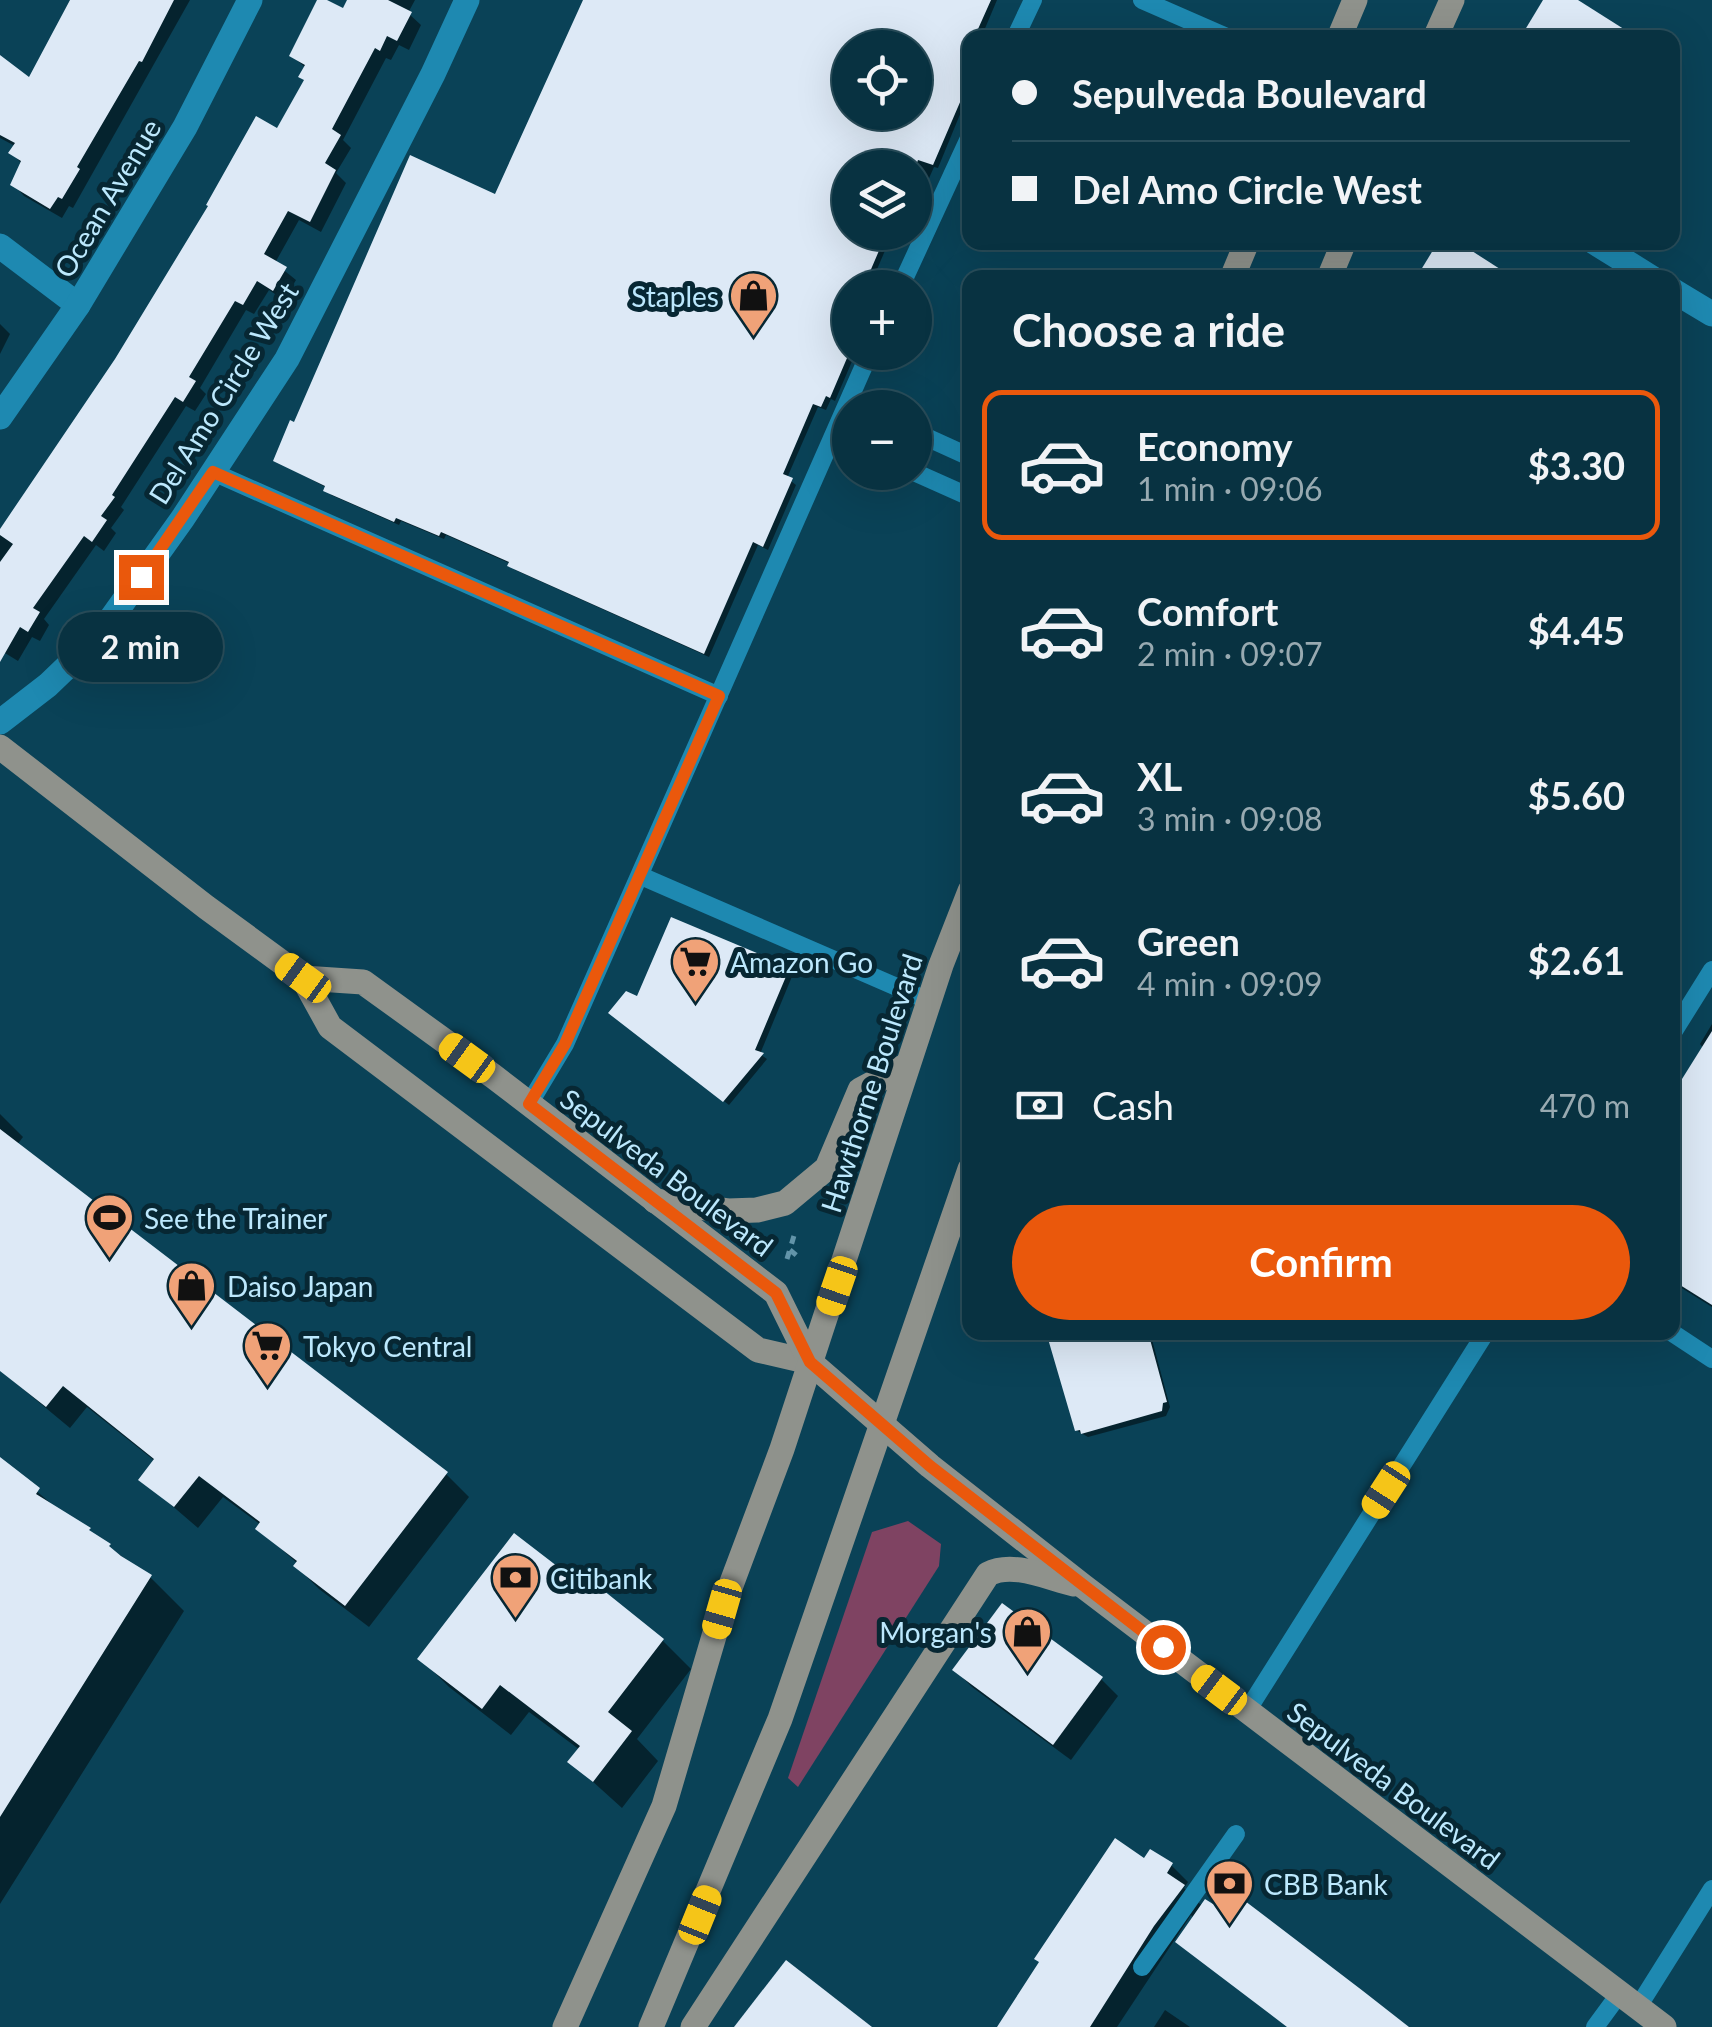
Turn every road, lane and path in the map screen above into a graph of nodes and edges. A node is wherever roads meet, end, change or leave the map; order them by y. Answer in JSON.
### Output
{"nodes":[{"id":1,"x":250,"y":0,"type":"edge"},
{"id":2,"x":466,"y":0,"type":"edge"},
{"id":3,"x":1033,"y":0,"type":"edge"},
{"id":4,"x":1142,"y":0,"type":"edge"},
{"id":5,"x":1356,"y":0,"type":"edge"},
{"id":6,"x":1452,"y":0,"type":"edge"},
{"id":7,"x":1020,"y":30,"type":"edge"},
{"id":8,"x":1211,"y":30,"type":"edge"},
{"id":9,"x":1343,"y":30,"type":"edge"},
{"id":10,"x":1439,"y":30,"type":"edge"},
{"id":11,"x":962,"y":153,"type":"edge"},
{"id":12,"x":0,"y":246,"type":"edge"},
{"id":13,"x":1607,"y":250,"type":"edge"},
{"id":14,"x":908,"y":270,"type":"edge"},
{"id":15,"x":1639,"y":270,"type":"edge"},
{"id":16,"x":1680,"y":295,"type":"edge"},
{"id":17,"x":78,"y":305,"type":"junction"},
{"id":18,"x":1712,"y":314,"type":"edge"},
{"id":19,"x":0,"y":417,"type":"edge"},
{"id":20,"x":932,"y":440,"type":"edge"},
{"id":21,"x":962,"y":453,"type":"edge"},
{"id":22,"x":832,"y":459,"type":"edge"},
{"id":23,"x":213,"y":472,"type":"junction"},
{"id":24,"x":932,"y":480,"type":"edge"},
{"id":25,"x":962,"y":493,"type":"edge"},
{"id":26,"x":719,"y":696,"type":"junction"},
{"id":27,"x":0,"y":722,"type":"edge"},
{"id":28,"x":0,"y":746,"type":"edge"},
{"id":29,"x":641,"y":876,"type":"junction"},
{"id":30,"x":962,"y":912,"type":"edge"},
{"id":31,"x":1712,"y":970,"type":"edge"},
{"id":32,"x":303,"y":978,"type":"junction"},
{"id":33,"x":929,"y":1001,"type":"junction"},
{"id":34,"x":1680,"y":1021,"type":"edge"},
{"id":35,"x":907,"y":1065,"type":"junction"},
{"id":36,"x":529,"y":1104,"type":"junction"},
{"id":37,"x":962,"y":1192,"type":"edge"},
{"id":38,"x":653,"y":1201,"type":"junction"},
{"id":39,"x":794,"y":1219,"type":"dead end"},
{"id":40,"x":790,"y":1250,"type":"junction"},
{"id":41,"x":801,"y":1259,"type":"dead end"},
{"id":42,"x":787,"y":1260,"type":"dead end"},
{"id":43,"x":1680,"y":1338,"type":"edge"},
{"id":44,"x":1481,"y":1340,"type":"edge"},
{"id":45,"x":1712,"y":1358,"type":"edge"},
{"id":46,"x":810,"y":1362,"type":"junction"},
{"id":47,"x":882,"y":1424,"type":"junction"},
{"id":48,"x":1082,"y":1586,"type":"junction"},
{"id":49,"x":1247,"y":1711,"type":"junction"},
{"id":50,"x":1236,"y":1834,"type":"dead end"},
{"id":51,"x":1712,"y":1889,"type":"edge"},
{"id":52,"x":1142,"y":1967,"type":"dead end"},
{"id":53,"x":1629,"y":2000,"type":"junction"},
{"id":54,"x":566,"y":2027,"type":"edge"},
{"id":55,"x":651,"y":2027,"type":"edge"},
{"id":56,"x":693,"y":2027,"type":"edge"},
{"id":57,"x":1596,"y":2027,"type":"edge"},
{"id":58,"x":1664,"y":2027,"type":"edge"}],
"edges":[{"from":1,"to":17,"type":"street","name":"Ocean Avenue"},
{"from":2,"to":23,"type":"street","name":"Del Amo Circle West"},
{"from":3,"to":7,"type":"lane"},
{"from":4,"to":8,"type":"lane"},
{"from":5,"to":9,"type":"main road"},
{"from":6,"to":10,"type":"main road"},
{"from":11,"to":14,"type":"lane"},
{"from":12,"to":17,"type":"street"},
{"from":13,"to":15,"type":"street"},
{"from":16,"to":18,"type":"street"},
{"from":17,"to":19,"type":"street","name":"Ocean Avenue"},
{"from":20,"to":21,"type":"lane"},
{"from":22,"to":26,"type":"lane"},
{"from":23,"to":26,"type":"lane"},
{"from":23,"to":27,"type":"street","name":"Del Amo Circle West"},
{"from":24,"to":25,"type":"lane"},
{"from":26,"to":29,"type":"lane"},
{"from":28,"to":32,"type":"main road","name":"Sepulveda Boulevard"},
{"from":29,"to":33,"type":"lane"},
{"from":29,"to":36,"type":"lane"},
{"from":30,"to":33,"type":"main road","name":"Hawthorne Boulevard"},
{"from":31,"to":34,"type":"lane"},
{"from":32,"to":36,"type":"main road","name":"Sepulveda Boulevard"},
{"from":32,"to":46,"type":"main road","name":"Sepulveda Boulevard"},
{"from":33,"to":35,"type":"main road","name":"Hawthorne Boulevard"},
{"from":35,"to":38,"type":"main road"},
{"from":35,"to":46,"type":"main road","name":"Hawthorne Boulevard"},
{"from":36,"to":38,"type":"main road","name":"Sepulveda Boulevard"},
{"from":37,"to":47,"type":"main road"},
{"from":38,"to":46,"type":"main road","name":"Sepulveda Boulevard"},
{"from":39,"to":40,"type":"path"},
{"from":40,"to":41,"type":"path"},
{"from":40,"to":42,"type":"path"},
{"from":43,"to":45,"type":"lane"},
{"from":44,"to":49,"type":"lane"},
{"from":46,"to":47,"type":"main road","name":"Sepulveda Boulevard"},
{"from":46,"to":54,"type":"main road","name":"Hawthorne Boulevard"},
{"from":47,"to":48,"type":"main road","name":"Sepulveda Boulevard"},
{"from":47,"to":55,"type":"main road"},
{"from":48,"to":49,"type":"main road","name":"Sepulveda Boulevard"},
{"from":48,"to":56,"type":"main road"},
{"from":49,"to":53,"type":"main road","name":"Sepulveda Boulevard"},
{"from":50,"to":52,"type":"lane"},
{"from":51,"to":53,"type":"lane"},
{"from":53,"to":57,"type":"lane"},
{"from":53,"to":58,"type":"main road","name":"Sepulveda Boulevard"}]}
